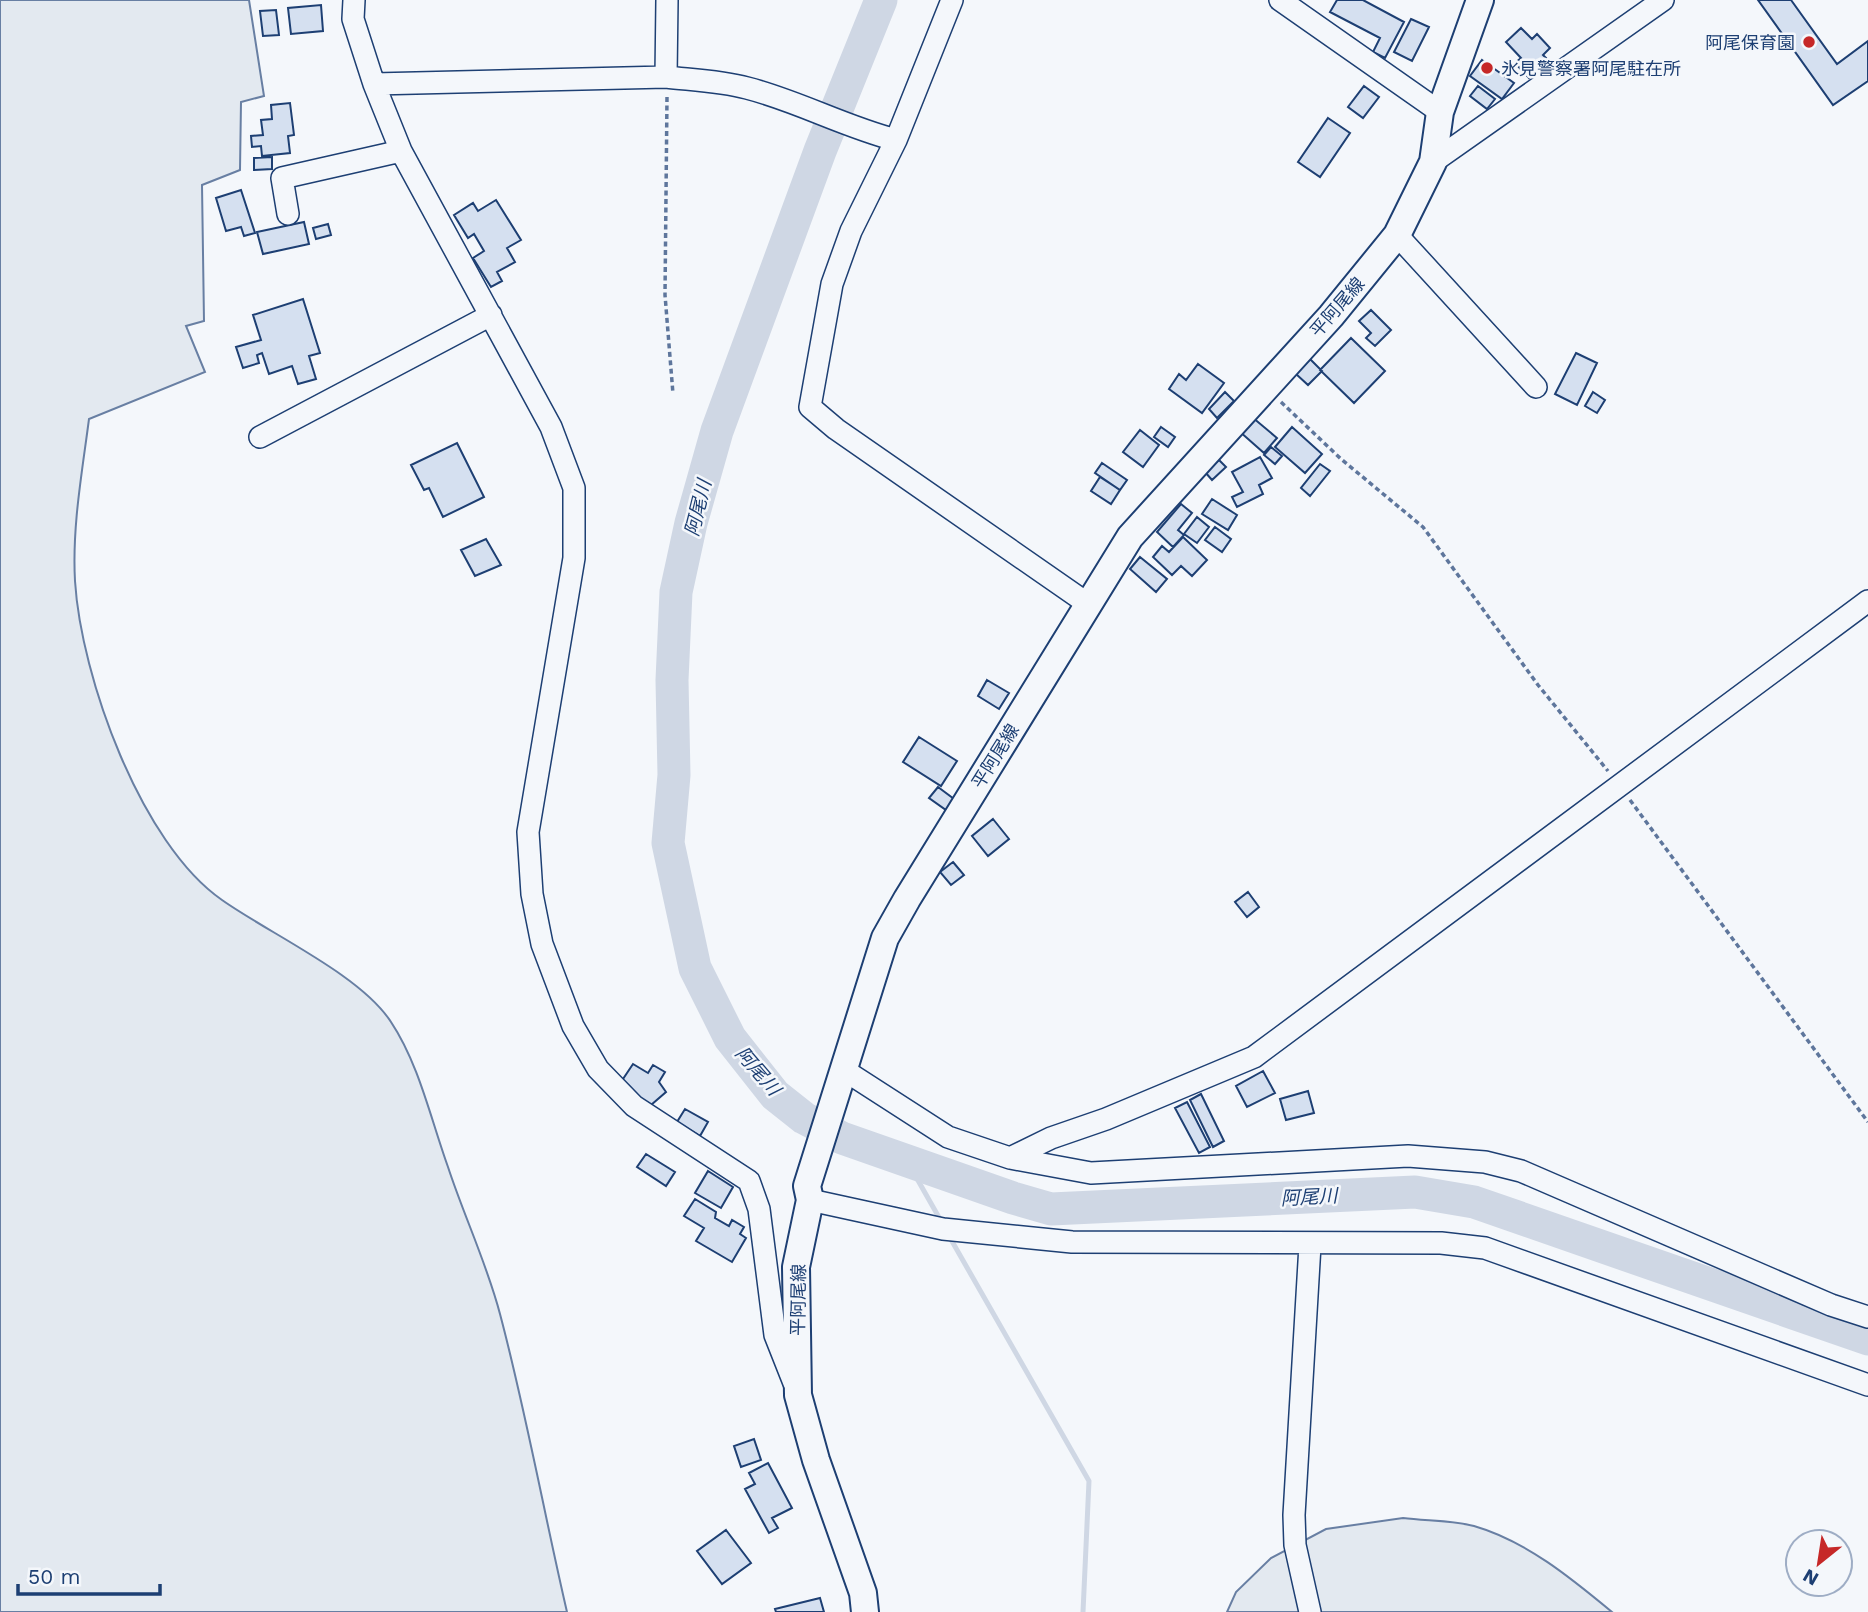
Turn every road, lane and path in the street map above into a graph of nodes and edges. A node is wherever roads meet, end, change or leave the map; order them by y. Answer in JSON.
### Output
{"nodes":[{"id":1,"x":354,"y":0,"type":"edge"},
{"id":2,"x":667,"y":0,"type":"edge"},
{"id":3,"x":951,"y":0,"type":"edge"},
{"id":4,"x":1280,"y":0,"type":"edge"},
{"id":5,"x":1480,"y":0,"type":"edge"},
{"id":6,"x":1663,"y":0,"type":"edge"},
{"id":7,"x":666,"y":77,"type":"junction"},
{"id":8,"x":374,"y":84,"type":"junction"},
{"id":9,"x":1440,"y":112,"type":"junction"},
{"id":10,"x":896,"y":140,"type":"junction"},
{"id":11,"x":401,"y":151,"type":"junction"},
{"id":12,"x":1433,"y":162,"type":"junction"},
{"id":13,"x":289,"y":214,"type":"dead end"},
{"id":14,"x":1397,"y":235,"type":"junction"},
{"id":15,"x":491,"y":315,"type":"junction"},
{"id":16,"x":1536,"y":387,"type":"dead end"},
{"id":17,"x":1265,"y":388,"type":"junction"},
{"id":18,"x":673,"y":394,"type":"dead end"},
{"id":19,"x":260,"y":436,"type":"dead end"},
{"id":20,"x":1868,"y":601,"type":"edge"},
{"id":21,"x":1088,"y":604,"type":"junction"},
{"id":22,"x":1619,"y":785,"type":"junction"},
{"id":23,"x":842,"y":1076,"type":"junction"},
{"id":24,"x":1868,"y":1122,"type":"edge"},
{"id":25,"x":1010,"y":1158,"type":"junction"},
{"id":26,"x":808,"y":1193,"type":"junction"},
{"id":27,"x":1310,"y":1245,"type":"junction"},
{"id":28,"x":1868,"y":1317,"type":"edge"},
{"id":29,"x":1868,"y":1385,"type":"edge"},
{"id":30,"x":798,"y":1395,"type":"junction"},
{"id":31,"x":865,"y":1612,"type":"edge"},
{"id":32,"x":1310,"y":1612,"type":"edge"}],
"edges":[{"from":1,"to":8,"type":"street"},
{"from":2,"to":7,"type":"street"},
{"from":3,"to":10,"type":"street"},
{"from":4,"to":9,"type":"street"},
{"from":5,"to":9,"type":"main road","name":"平阿尾線"},
{"from":6,"to":12,"type":"street"},
{"from":7,"to":8,"type":"street"},
{"from":7,"to":10,"type":"street"},
{"from":7,"to":18,"type":"path"},
{"from":8,"to":11,"type":"street"},
{"from":9,"to":12,"type":"main road","name":"平阿尾線"},
{"from":10,"to":21,"type":"street"},
{"from":11,"to":13,"type":"street"},
{"from":11,"to":15,"type":"street"},
{"from":12,"to":14,"type":"main road","name":"平阿尾線"},
{"from":14,"to":16,"type":"street"},
{"from":14,"to":17,"type":"main road","name":"平阿尾線"},
{"from":15,"to":19,"type":"street"},
{"from":15,"to":30,"type":"street"},
{"from":17,"to":21,"type":"main road","name":"平阿尾線"},
{"from":17,"to":22,"type":"path"},
{"from":20,"to":22,"type":"street"},
{"from":21,"to":23,"type":"main road","name":"平阿尾線"},
{"from":22,"to":24,"type":"path"},
{"from":22,"to":25,"type":"street"},
{"from":23,"to":25,"type":"street"},
{"from":23,"to":26,"type":"main road","name":"平阿尾線"},
{"from":25,"to":28,"type":"street"},
{"from":26,"to":27,"type":"street"},
{"from":26,"to":30,"type":"main road","name":"平阿尾線"},
{"from":27,"to":29,"type":"street"},
{"from":27,"to":32,"type":"street"},
{"from":30,"to":31,"type":"main road","name":"平阿尾線"}]}
